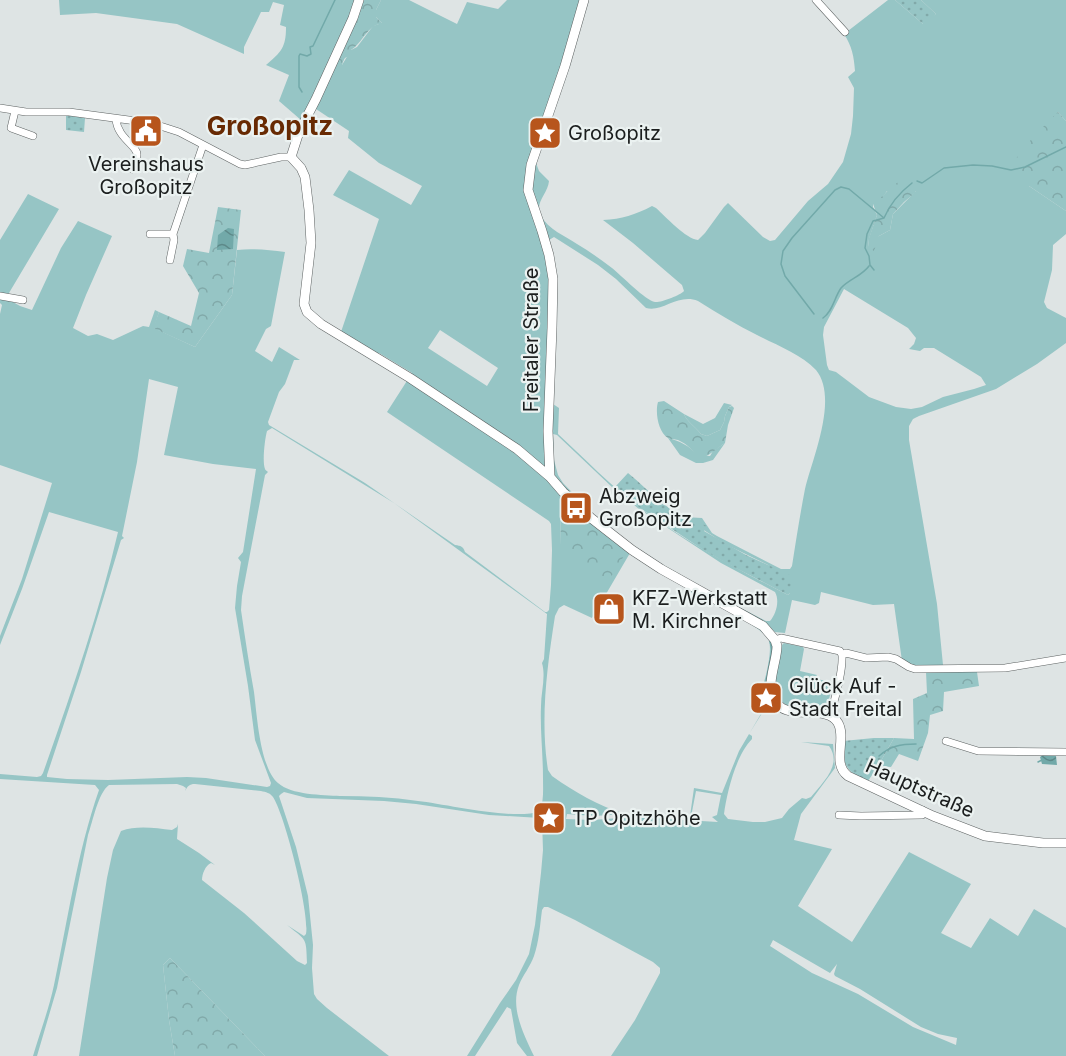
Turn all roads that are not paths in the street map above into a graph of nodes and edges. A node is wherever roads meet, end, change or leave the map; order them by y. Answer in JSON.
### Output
{"nodes":[{"id":1,"x":359,"y":0,"type":"edge"},
{"id":2,"x":584,"y":0,"type":"edge"},
{"id":3,"x":816,"y":0,"type":"edge"},
{"id":4,"x":845,"y":32,"type":"dead end"},
{"id":5,"x":0,"y":108,"type":"edge"},
{"id":6,"x":15,"y":111,"type":"junction"},
{"id":7,"x":116,"y":119,"type":"junction"},
{"id":8,"x":33,"y":136,"type":"dead end"},
{"id":9,"x":203,"y":145,"type":"junction"},
{"id":10,"x":291,"y":157,"type":"junction"},
{"id":11,"x":132,"y":169,"type":"dead end"},
{"id":12,"x":150,"y":234,"type":"dead end"},
{"id":13,"x":173,"y":234,"type":"junction"},
{"id":14,"x":170,"y":260,"type":"dead end"},
{"id":15,"x":0,"y":296,"type":"edge"},
{"id":16,"x":24,"y":300,"type":"dead end"},
{"id":17,"x":550,"y":477,"type":"junction"},
{"id":18,"x":776,"y":640,"type":"junction"},
{"id":19,"x":842,"y":655,"type":"junction"},
{"id":20,"x":1066,"y":658,"type":"edge"},
{"id":21,"x":830,"y":715,"type":"junction"},
{"id":22,"x":946,"y":741,"type":"dead end"},
{"id":23,"x":1066,"y":752,"type":"edge"},
{"id":24,"x":922,"y":810,"type":"junction"},
{"id":25,"x":839,"y":814,"type":"dead end"},
{"id":26,"x":1066,"y":843,"type":"edge"}],
"edges":[{"from":1,"to":10,"type":"street"},
{"from":2,"to":17,"type":"street","name":"Freitaler Straße"},
{"from":3,"to":4,"type":"street"},
{"from":5,"to":6,"type":"street"},
{"from":6,"to":7,"type":"street"},
{"from":6,"to":8,"type":"street"},
{"from":7,"to":9,"type":"street"},
{"from":7,"to":11,"type":"street"},
{"from":9,"to":10,"type":"street"},
{"from":9,"to":13,"type":"street"},
{"from":10,"to":17,"type":"street"},
{"from":12,"to":13,"type":"street"},
{"from":13,"to":14,"type":"street"},
{"from":15,"to":16,"type":"street"},
{"from":17,"to":18,"type":"street"},
{"from":18,"to":19,"type":"street"},
{"from":18,"to":21,"type":"street"},
{"from":19,"to":20,"type":"street"},
{"from":19,"to":21,"type":"street"},
{"from":21,"to":24,"type":"street","name":"Hauptstraße"},
{"from":22,"to":23,"type":"street"},
{"from":24,"to":25,"type":"street"},
{"from":24,"to":26,"type":"street","name":"Hauptstraße"}]}
